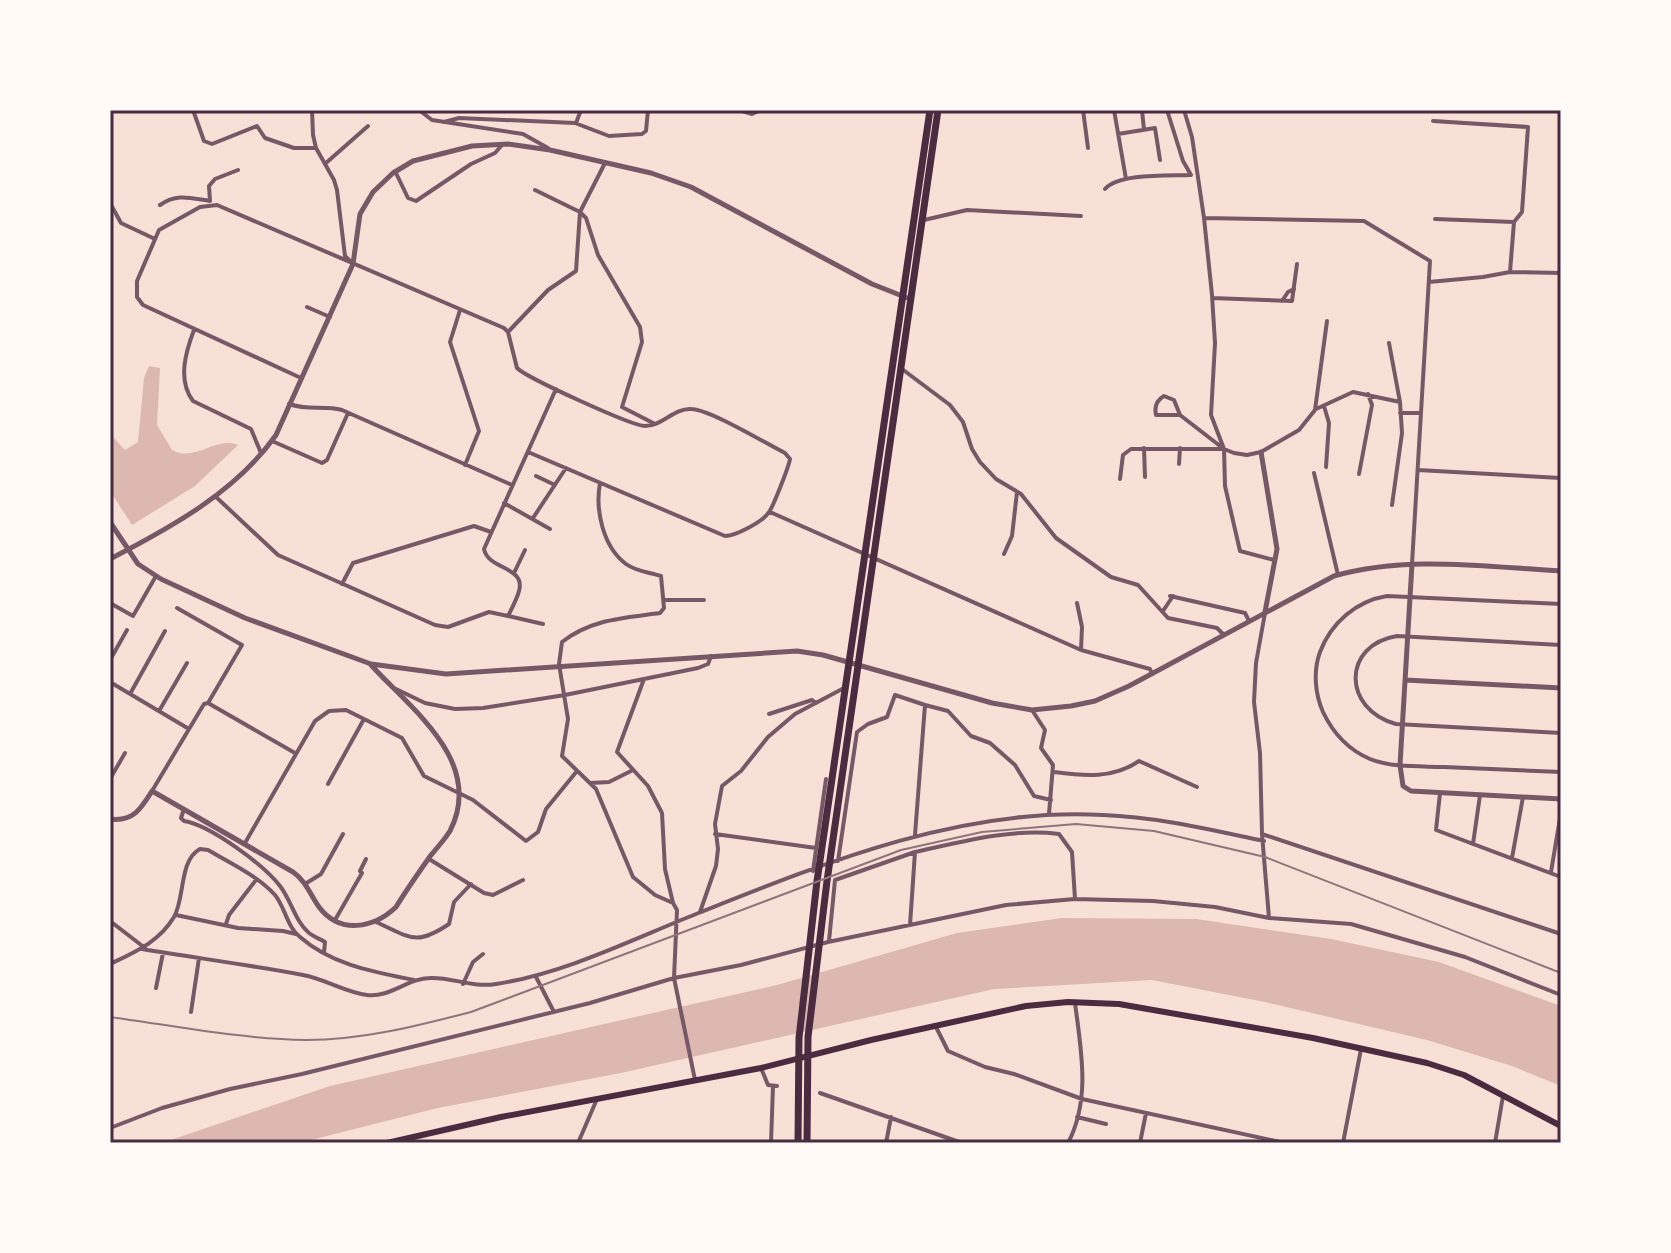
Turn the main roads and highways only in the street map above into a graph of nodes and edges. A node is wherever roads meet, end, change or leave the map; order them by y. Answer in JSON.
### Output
{"nodes":[{"id":1,"x":930,"y":110,"type":"edge"},
{"id":2,"x":938,"y":110,"type":"edge"},
{"id":3,"x":852,"y":664,"type":"junction"},
{"id":4,"x":804,"y":1056,"type":"junction"},
{"id":5,"x":1561,"y":1126,"type":"edge"},
{"id":6,"x":387,"y":1143,"type":"edge"},
{"id":7,"x":798,"y":1143,"type":"edge"},
{"id":8,"x":807,"y":1143,"type":"edge"}],
"edges":[{"from":1,"to":3,"type":"highway"},
{"from":2,"to":3,"type":"highway"},
{"from":3,"to":4,"type":"highway"},
{"from":3,"to":4,"type":"highway"},
{"from":4,"to":5,"type":"main road"},
{"from":4,"to":6,"type":"main road"},
{"from":4,"to":7,"type":"highway"},
{"from":4,"to":8,"type":"highway"}]}
